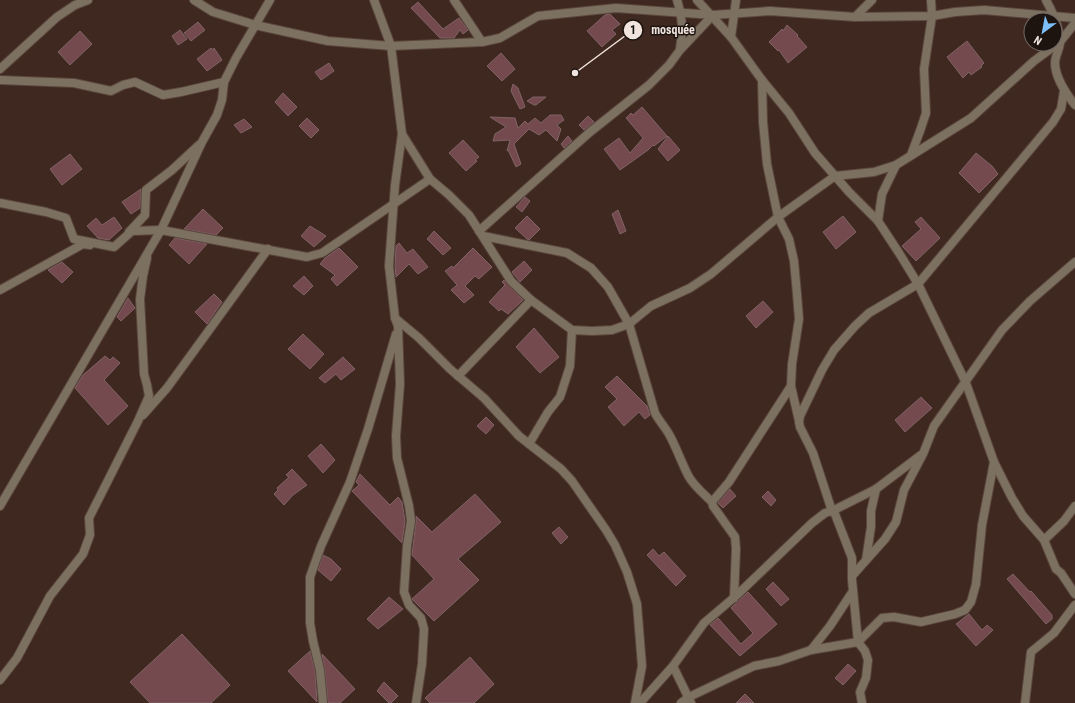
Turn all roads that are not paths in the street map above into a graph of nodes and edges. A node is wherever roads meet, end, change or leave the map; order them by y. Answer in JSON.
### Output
{"nodes":[{"id":1,"x":88,"y":0,"type":"edge"},
{"id":2,"x":194,"y":0,"type":"edge"},
{"id":3,"x":263,"y":0,"type":"edge"},
{"id":4,"x":270,"y":0,"type":"edge"},
{"id":5,"x":374,"y":0,"type":"edge"},
{"id":6,"x":454,"y":0,"type":"edge"},
{"id":7,"x":677,"y":0,"type":"edge"},
{"id":8,"x":697,"y":0,"type":"edge"},
{"id":9,"x":736,"y":0,"type":"edge"},
{"id":10,"x":872,"y":0,"type":"edge"},
{"id":11,"x":930,"y":0,"type":"edge"},
{"id":12,"x":1046,"y":0,"type":"edge"},
{"id":13,"x":1052,"y":12,"type":"edge"},
{"id":14,"x":262,"y":13,"type":"junction"},
{"id":15,"x":682,"y":13,"type":"junction"},
{"id":16,"x":1023,"y":13,"type":"edge"},
{"id":17,"x":734,"y":14,"type":"junction"},
{"id":18,"x":713,"y":15,"type":"junction"},
{"id":19,"x":932,"y":16,"type":"junction"},
{"id":20,"x":855,"y":17,"type":"junction"},
{"id":21,"x":1063,"y":17,"type":"edge"},
{"id":22,"x":1075,"y":18,"type":"edge"},
{"id":23,"x":1075,"y":22,"type":"edge"},
{"id":24,"x":255,"y":25,"type":"junction"},
{"id":25,"x":732,"y":37,"type":"junction"},
{"id":26,"x":1063,"y":38,"type":"edge"},
{"id":27,"x":482,"y":42,"type":"junction"},
{"id":28,"x":391,"y":46,"type":"junction"},
{"id":29,"x":680,"y":50,"type":"junction"},
{"id":30,"x":1046,"y":52,"type":"edge"},
{"id":31,"x":1058,"y":52,"type":"edge"},
{"id":32,"x":0,"y":69,"type":"edge"},
{"id":33,"x":0,"y":80,"type":"edge"},
{"id":34,"x":762,"y":80,"type":"junction"},
{"id":35,"x":224,"y":82,"type":"junction"},
{"id":36,"x":1064,"y":91,"type":"junction"},
{"id":37,"x":1075,"y":105,"type":"edge"},
{"id":38,"x":402,"y":134,"type":"junction"},
{"id":39,"x":202,"y":142,"type":"junction"},
{"id":40,"x":911,"y":155,"type":"junction"},
{"id":41,"x":896,"y":165,"type":"junction"},
{"id":42,"x":835,"y":176,"type":"junction"},
{"id":43,"x":430,"y":179,"type":"junction"},
{"id":44,"x":0,"y":203,"type":"edge"},
{"id":45,"x":394,"y":204,"type":"junction"},
{"id":46,"x":778,"y":217,"type":"junction"},
{"id":47,"x":878,"y":221,"type":"junction"},
{"id":48,"x":161,"y":230,"type":"junction"},
{"id":49,"x":481,"y":233,"type":"junction"},
{"id":50,"x":114,"y":247,"type":"junction"},
{"id":51,"x":149,"y":249,"type":"junction"},
{"id":52,"x":268,"y":249,"type":"junction"},
{"id":53,"x":1075,"y":262,"type":"edge"},
{"id":54,"x":918,"y":284,"type":"junction"},
{"id":55,"x":0,"y":290,"type":"edge"},
{"id":56,"x":530,"y":300,"type":"junction"},
{"id":57,"x":397,"y":322,"type":"junction"},
{"id":58,"x":629,"y":324,"type":"junction"},
{"id":59,"x":572,"y":330,"type":"junction"},
{"id":60,"x":458,"y":376,"type":"junction"},
{"id":61,"x":966,"y":383,"type":"junction"},
{"id":62,"x":791,"y":386,"type":"junction"},
{"id":63,"x":138,"y":421,"type":"junction"},
{"id":64,"x":799,"y":422,"type":"junction"},
{"id":65,"x":529,"y":444,"type":"junction"},
{"id":66,"x":923,"y":454,"type":"junction"},
{"id":67,"x":994,"y":462,"type":"junction"},
{"id":68,"x":876,"y":489,"type":"junction"},
{"id":69,"x":712,"y":502,"type":"junction"},
{"id":70,"x":0,"y":506,"type":"edge"},
{"id":71,"x":1075,"y":506,"type":"edge"},
{"id":72,"x":832,"y":511,"type":"junction"},
{"id":73,"x":1044,"y":540,"type":"junction"},
{"id":74,"x":866,"y":560,"type":"junction"},
{"id":75,"x":852,"y":576,"type":"junction"},
{"id":76,"x":853,"y":591,"type":"junction"},
{"id":77,"x":1075,"y":594,"type":"edge"},
{"id":78,"x":734,"y":598,"type":"junction"},
{"id":79,"x":1075,"y":605,"type":"edge"},
{"id":80,"x":858,"y":642,"type":"junction"},
{"id":81,"x":810,"y":650,"type":"junction"},
{"id":82,"x":673,"y":666,"type":"junction"},
{"id":83,"x":0,"y":680,"type":"edge"},
{"id":84,"x":690,"y":700,"type":"edge"},
{"id":85,"x":323,"y":703,"type":"edge"},
{"id":86,"x":416,"y":703,"type":"edge"},
{"id":87,"x":635,"y":703,"type":"edge"},
{"id":88,"x":640,"y":703,"type":"edge"},
{"id":89,"x":681,"y":703,"type":"edge"},
{"id":90,"x":862,"y":703,"type":"edge"},
{"id":91,"x":1025,"y":703,"type":"edge"}],
"edges":[{"from":1,"to":32,"type":"street"},
{"from":2,"to":24,"type":"street"},
{"from":3,"to":14,"type":"street"},
{"from":4,"to":14,"type":"street"},
{"from":5,"to":28,"type":"street"},
{"from":6,"to":27,"type":"street"},
{"from":7,"to":15,"type":"street"},
{"from":8,"to":18,"type":"street"},
{"from":9,"to":17,"type":"street"},
{"from":10,"to":20,"type":"street"},
{"from":11,"to":19,"type":"street"},
{"from":12,"to":13,"type":"street"},
{"from":14,"to":24,"type":"street"},
{"from":15,"to":18,"type":"street"},
{"from":15,"to":27,"type":"street"},
{"from":15,"to":29,"type":"street"},
{"from":16,"to":19,"type":"street"},
{"from":17,"to":18,"type":"street"},
{"from":17,"to":20,"type":"street"},
{"from":17,"to":25,"type":"street"},
{"from":18,"to":25,"type":"street"},
{"from":18,"to":29,"type":"street"},
{"from":19,"to":20,"type":"street"},
{"from":19,"to":40,"type":"street"},
{"from":21,"to":22,"type":"street"},
{"from":23,"to":26,"type":"street"},
{"from":24,"to":28,"type":"street"},
{"from":24,"to":35,"type":"street"},
{"from":25,"to":34,"type":"street"},
{"from":27,"to":28,"type":"street"},
{"from":28,"to":38,"type":"street"},
{"from":29,"to":49,"type":"street"},
{"from":30,"to":40,"type":"street"},
{"from":31,"to":36,"type":"street"},
{"from":33,"to":35,"type":"street"},
{"from":34,"to":42,"type":"street"},
{"from":34,"to":46,"type":"street"},
{"from":35,"to":39,"type":"street"},
{"from":36,"to":37,"type":"street"},
{"from":36,"to":54,"type":"street"},
{"from":38,"to":43,"type":"street"},
{"from":38,"to":45,"type":"street"},
{"from":39,"to":48,"type":"street"},
{"from":39,"to":50,"type":"street"},
{"from":40,"to":41,"type":"street"},
{"from":41,"to":42,"type":"street"},
{"from":41,"to":47,"type":"street"},
{"from":42,"to":46,"type":"street"},
{"from":42,"to":47,"type":"street"},
{"from":43,"to":45,"type":"street"},
{"from":43,"to":49,"type":"street"},
{"from":44,"to":50,"type":"street"},
{"from":45,"to":52,"type":"street"},
{"from":45,"to":57,"type":"street"},
{"from":46,"to":58,"type":"street"},
{"from":46,"to":62,"type":"street"},
{"from":47,"to":54,"type":"street"},
{"from":48,"to":50,"type":"street"},
{"from":48,"to":51,"type":"street"},
{"from":48,"to":52,"type":"street"},
{"from":49,"to":56,"type":"street"},
{"from":49,"to":58,"type":"street"},
{"from":50,"to":55,"type":"street"},
{"from":51,"to":63,"type":"street"},
{"from":51,"to":70,"type":"street"},
{"from":52,"to":63,"type":"street"},
{"from":53,"to":61,"type":"street"},
{"from":54,"to":61,"type":"street"},
{"from":54,"to":64,"type":"street"},
{"from":56,"to":59,"type":"street"},
{"from":56,"to":60,"type":"street"},
{"from":57,"to":60,"type":"street"},
{"from":57,"to":85,"type":"street"},
{"from":57,"to":86,"type":"street"},
{"from":58,"to":59,"type":"street"},
{"from":58,"to":69,"type":"street"},
{"from":59,"to":65,"type":"street"},
{"from":60,"to":65,"type":"street"},
{"from":61,"to":66,"type":"street"},
{"from":61,"to":67,"type":"street"},
{"from":62,"to":64,"type":"street"},
{"from":62,"to":69,"type":"street"},
{"from":63,"to":83,"type":"street"},
{"from":64,"to":72,"type":"street"},
{"from":65,"to":87,"type":"street"},
{"from":66,"to":68,"type":"street"},
{"from":66,"to":74,"type":"street"},
{"from":67,"to":73,"type":"street"},
{"from":67,"to":80,"type":"street"},
{"from":68,"to":72,"type":"street"},
{"from":68,"to":74,"type":"street"},
{"from":69,"to":78,"type":"street"},
{"from":71,"to":73,"type":"street"},
{"from":72,"to":75,"type":"street"},
{"from":72,"to":78,"type":"street"},
{"from":73,"to":77,"type":"street"},
{"from":74,"to":75,"type":"street"},
{"from":75,"to":76,"type":"street"},
{"from":76,"to":80,"type":"street"},
{"from":76,"to":81,"type":"street"},
{"from":78,"to":82,"type":"street"},
{"from":79,"to":91,"type":"street"},
{"from":80,"to":81,"type":"street"},
{"from":80,"to":90,"type":"street"},
{"from":81,"to":84,"type":"street"},
{"from":82,"to":84,"type":"street"},
{"from":82,"to":88,"type":"street"},
{"from":84,"to":89,"type":"street"}]}
